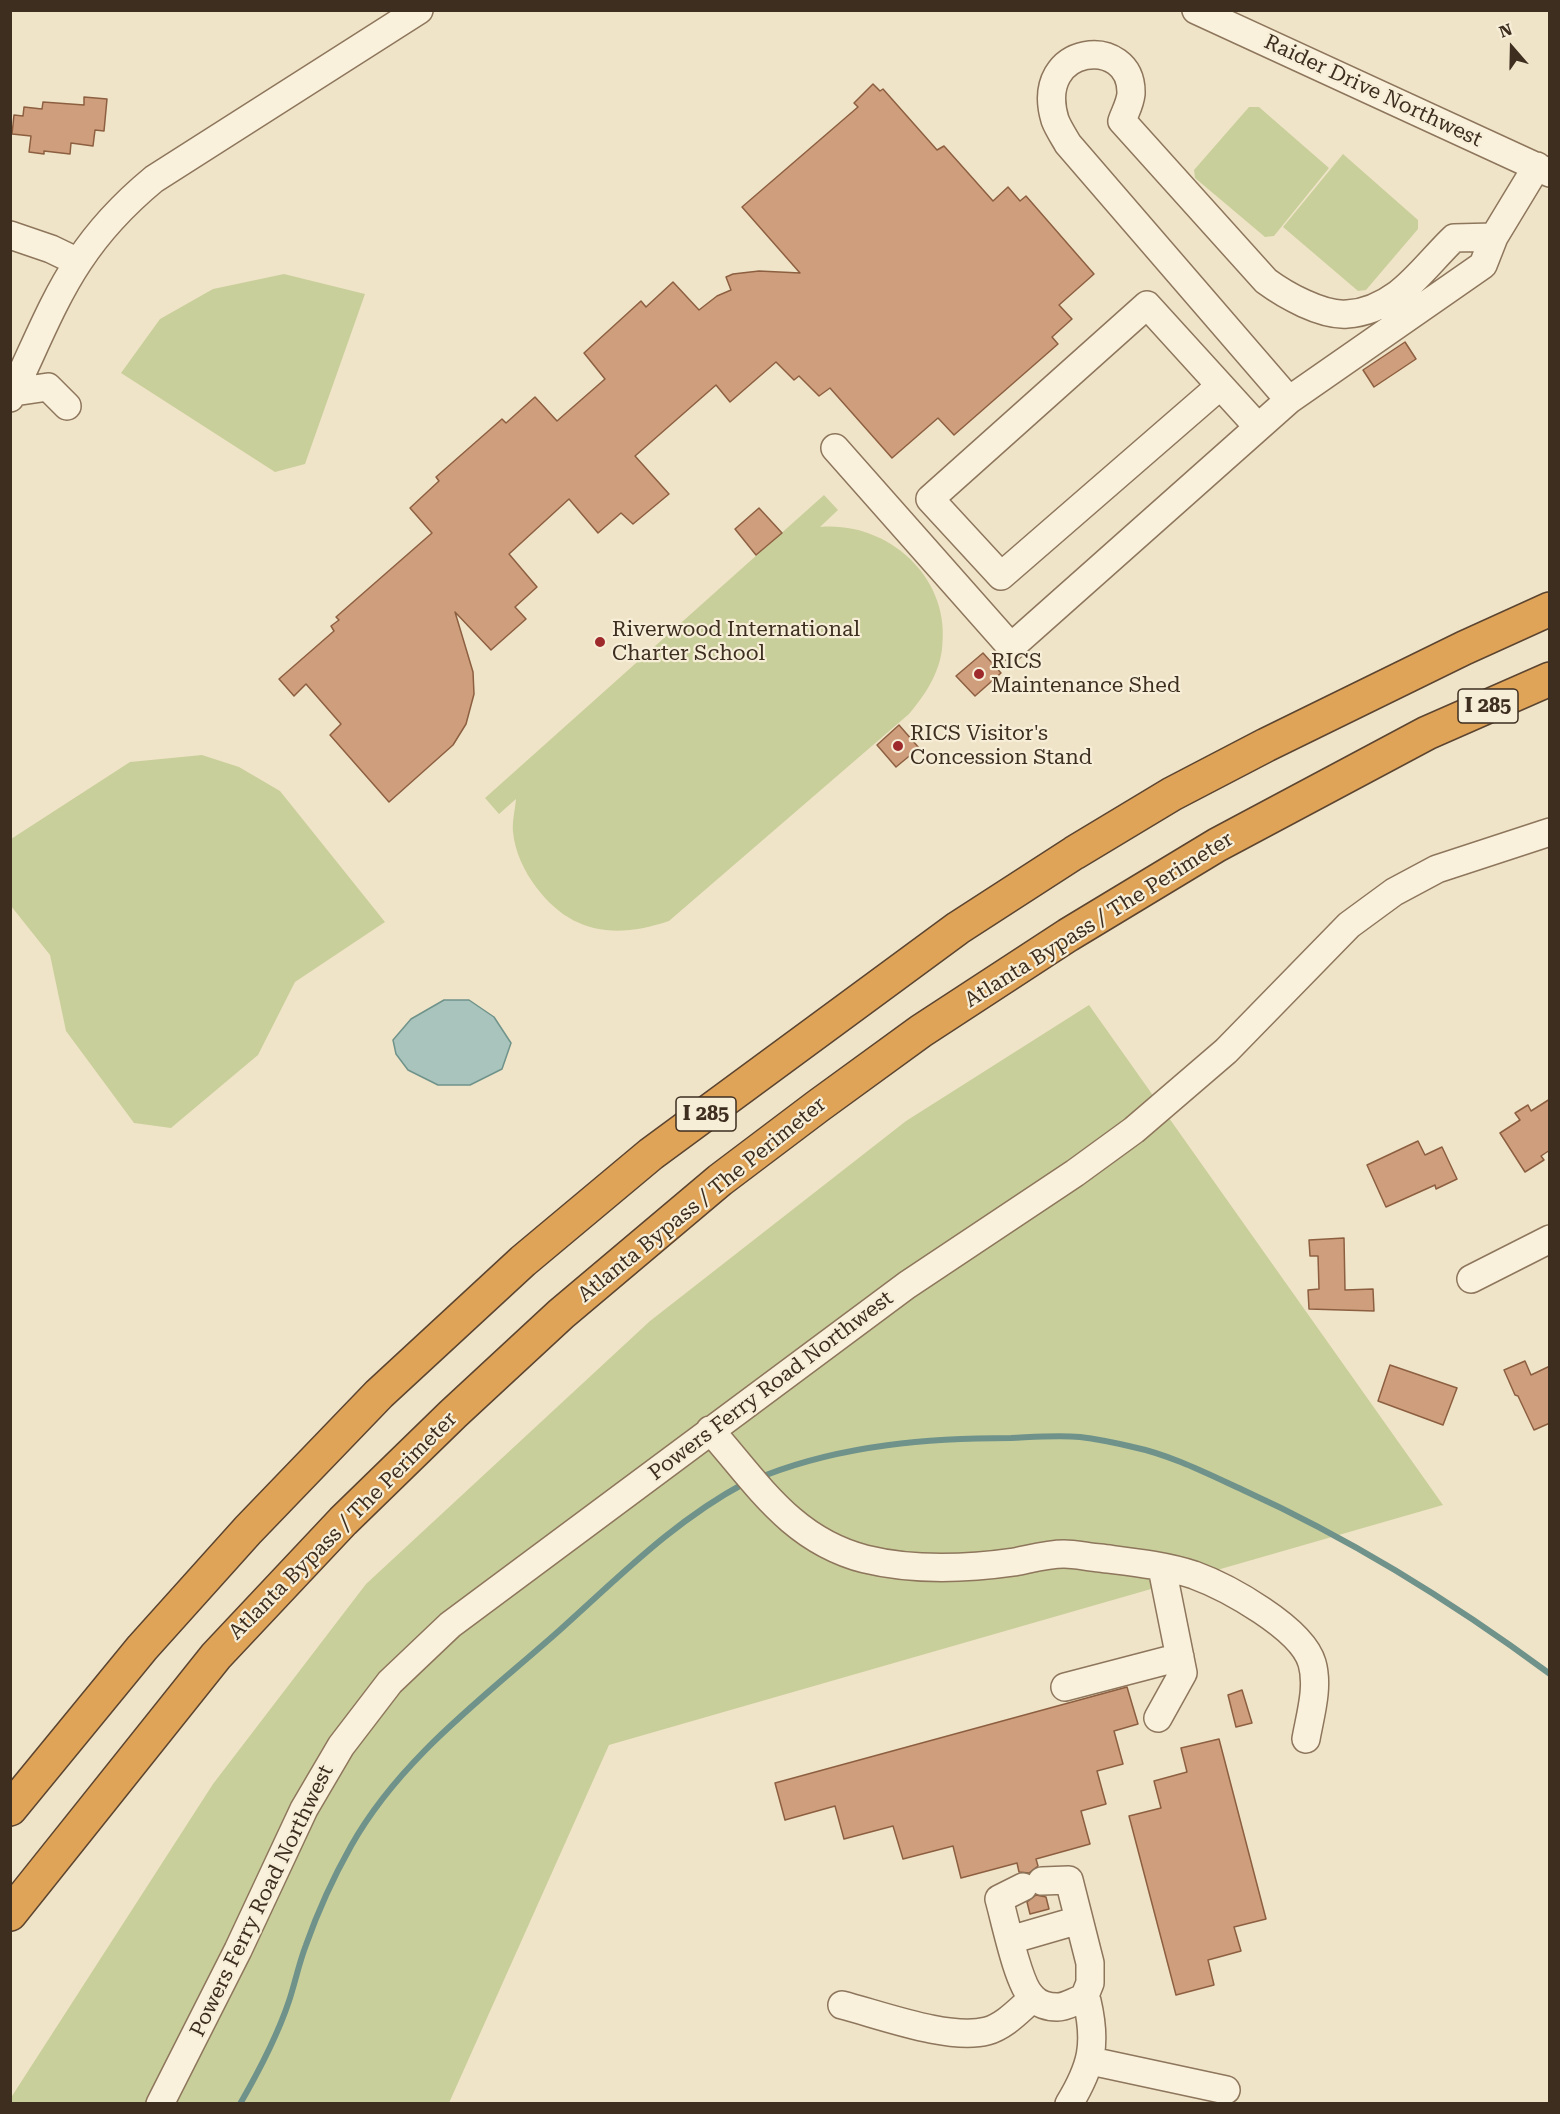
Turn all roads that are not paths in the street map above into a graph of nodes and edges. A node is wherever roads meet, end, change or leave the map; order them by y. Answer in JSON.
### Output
{"nodes":[{"id":1,"x":419,"y":10,"type":"edge"},
{"id":2,"x":1196,"y":10,"type":"edge"},
{"id":3,"x":1543,"y":169,"type":"edge"},
{"id":4,"x":10,"y":235,"type":"edge"},
{"id":5,"x":1494,"y":237,"type":"junction"},
{"id":6,"x":78,"y":262,"type":"junction"},
{"id":7,"x":1220,"y":386,"type":"junction"},
{"id":8,"x":12,"y":394,"type":"edge"},
{"id":9,"x":1289,"y":400,"type":"junction"},
{"id":10,"x":67,"y":406,"type":"dead end"},
{"id":11,"x":1258,"y":428,"type":"junction"},
{"id":12,"x":835,"y":448,"type":"dead end"},
{"id":13,"x":1550,"y":609,"type":"edge"},
{"id":14,"x":1550,"y":678,"type":"edge"},
{"id":15,"x":1550,"y":832,"type":"edge"},
{"id":16,"x":1550,"y":1239,"type":"edge"},
{"id":17,"x":1472,"y":1279,"type":"dead end"},
{"id":18,"x":710,"y":1431,"type":"junction"},
{"id":19,"x":1161,"y":1568,"type":"junction"},
{"id":20,"x":1180,"y":1657,"type":"junction"},
{"id":21,"x":1065,"y":1688,"type":"dead end"},
{"id":22,"x":1158,"y":1718,"type":"dead end"},
{"id":23,"x":1306,"y":1739,"type":"dead end"},
{"id":24,"x":10,"y":1809,"type":"edge"},
{"id":25,"x":10,"y":1914,"type":"edge"},
{"id":26,"x":1079,"y":1920,"type":"junction"},
{"id":27,"x":1010,"y":1940,"type":"junction"},
{"id":28,"x":1032,"y":1998,"type":"junction"},
{"id":29,"x":1084,"y":1998,"type":"junction"},
{"id":30,"x":842,"y":2005,"type":"dead end"},
{"id":31,"x":1091,"y":2061,"type":"junction"},
{"id":32,"x":1226,"y":2090,"type":"dead end"},
{"id":33,"x":160,"y":2103,"type":"edge"},
{"id":34,"x":1069,"y":2103,"type":"edge"}],
"edges":[{"from":1,"to":6,"type":"street"},
{"from":2,"to":3,"type":"street","name":"Raider Drive Northwest"},
{"from":3,"to":5,"type":"street"},
{"from":4,"to":6,"type":"street"},
{"from":5,"to":9,"type":"street"},
{"from":5,"to":9,"type":"street"},
{"from":6,"to":8,"type":"street"},
{"from":7,"to":7,"type":"street"},
{"from":7,"to":11,"type":"street"},
{"from":8,"to":10,"type":"street"},
{"from":9,"to":11,"type":"street"},
{"from":11,"to":12,"type":"street"},
{"from":13,"to":24,"type":"highway","number":"I 285"},
{"from":14,"to":25,"type":"highway","name":"Atlanta Bypass / The Perimeter","number":"I 285"},
{"from":15,"to":18,"type":"street","name":"Powers Ferry Road Northwest"},
{"from":16,"to":17,"type":"street"},
{"from":18,"to":19,"type":"street"},
{"from":18,"to":33,"type":"street","name":"Powers Ferry Road Northwest"},
{"from":19,"to":20,"type":"street"},
{"from":19,"to":23,"type":"street"},
{"from":20,"to":21,"type":"street"},
{"from":20,"to":22,"type":"street"},
{"from":26,"to":27,"type":"street"},
{"from":26,"to":27,"type":"street"},
{"from":26,"to":29,"type":"street"},
{"from":27,"to":28,"type":"street"},
{"from":28,"to":29,"type":"street"},
{"from":28,"to":30,"type":"street"},
{"from":29,"to":31,"type":"street"},
{"from":31,"to":32,"type":"street"},
{"from":31,"to":34,"type":"street"}]}
